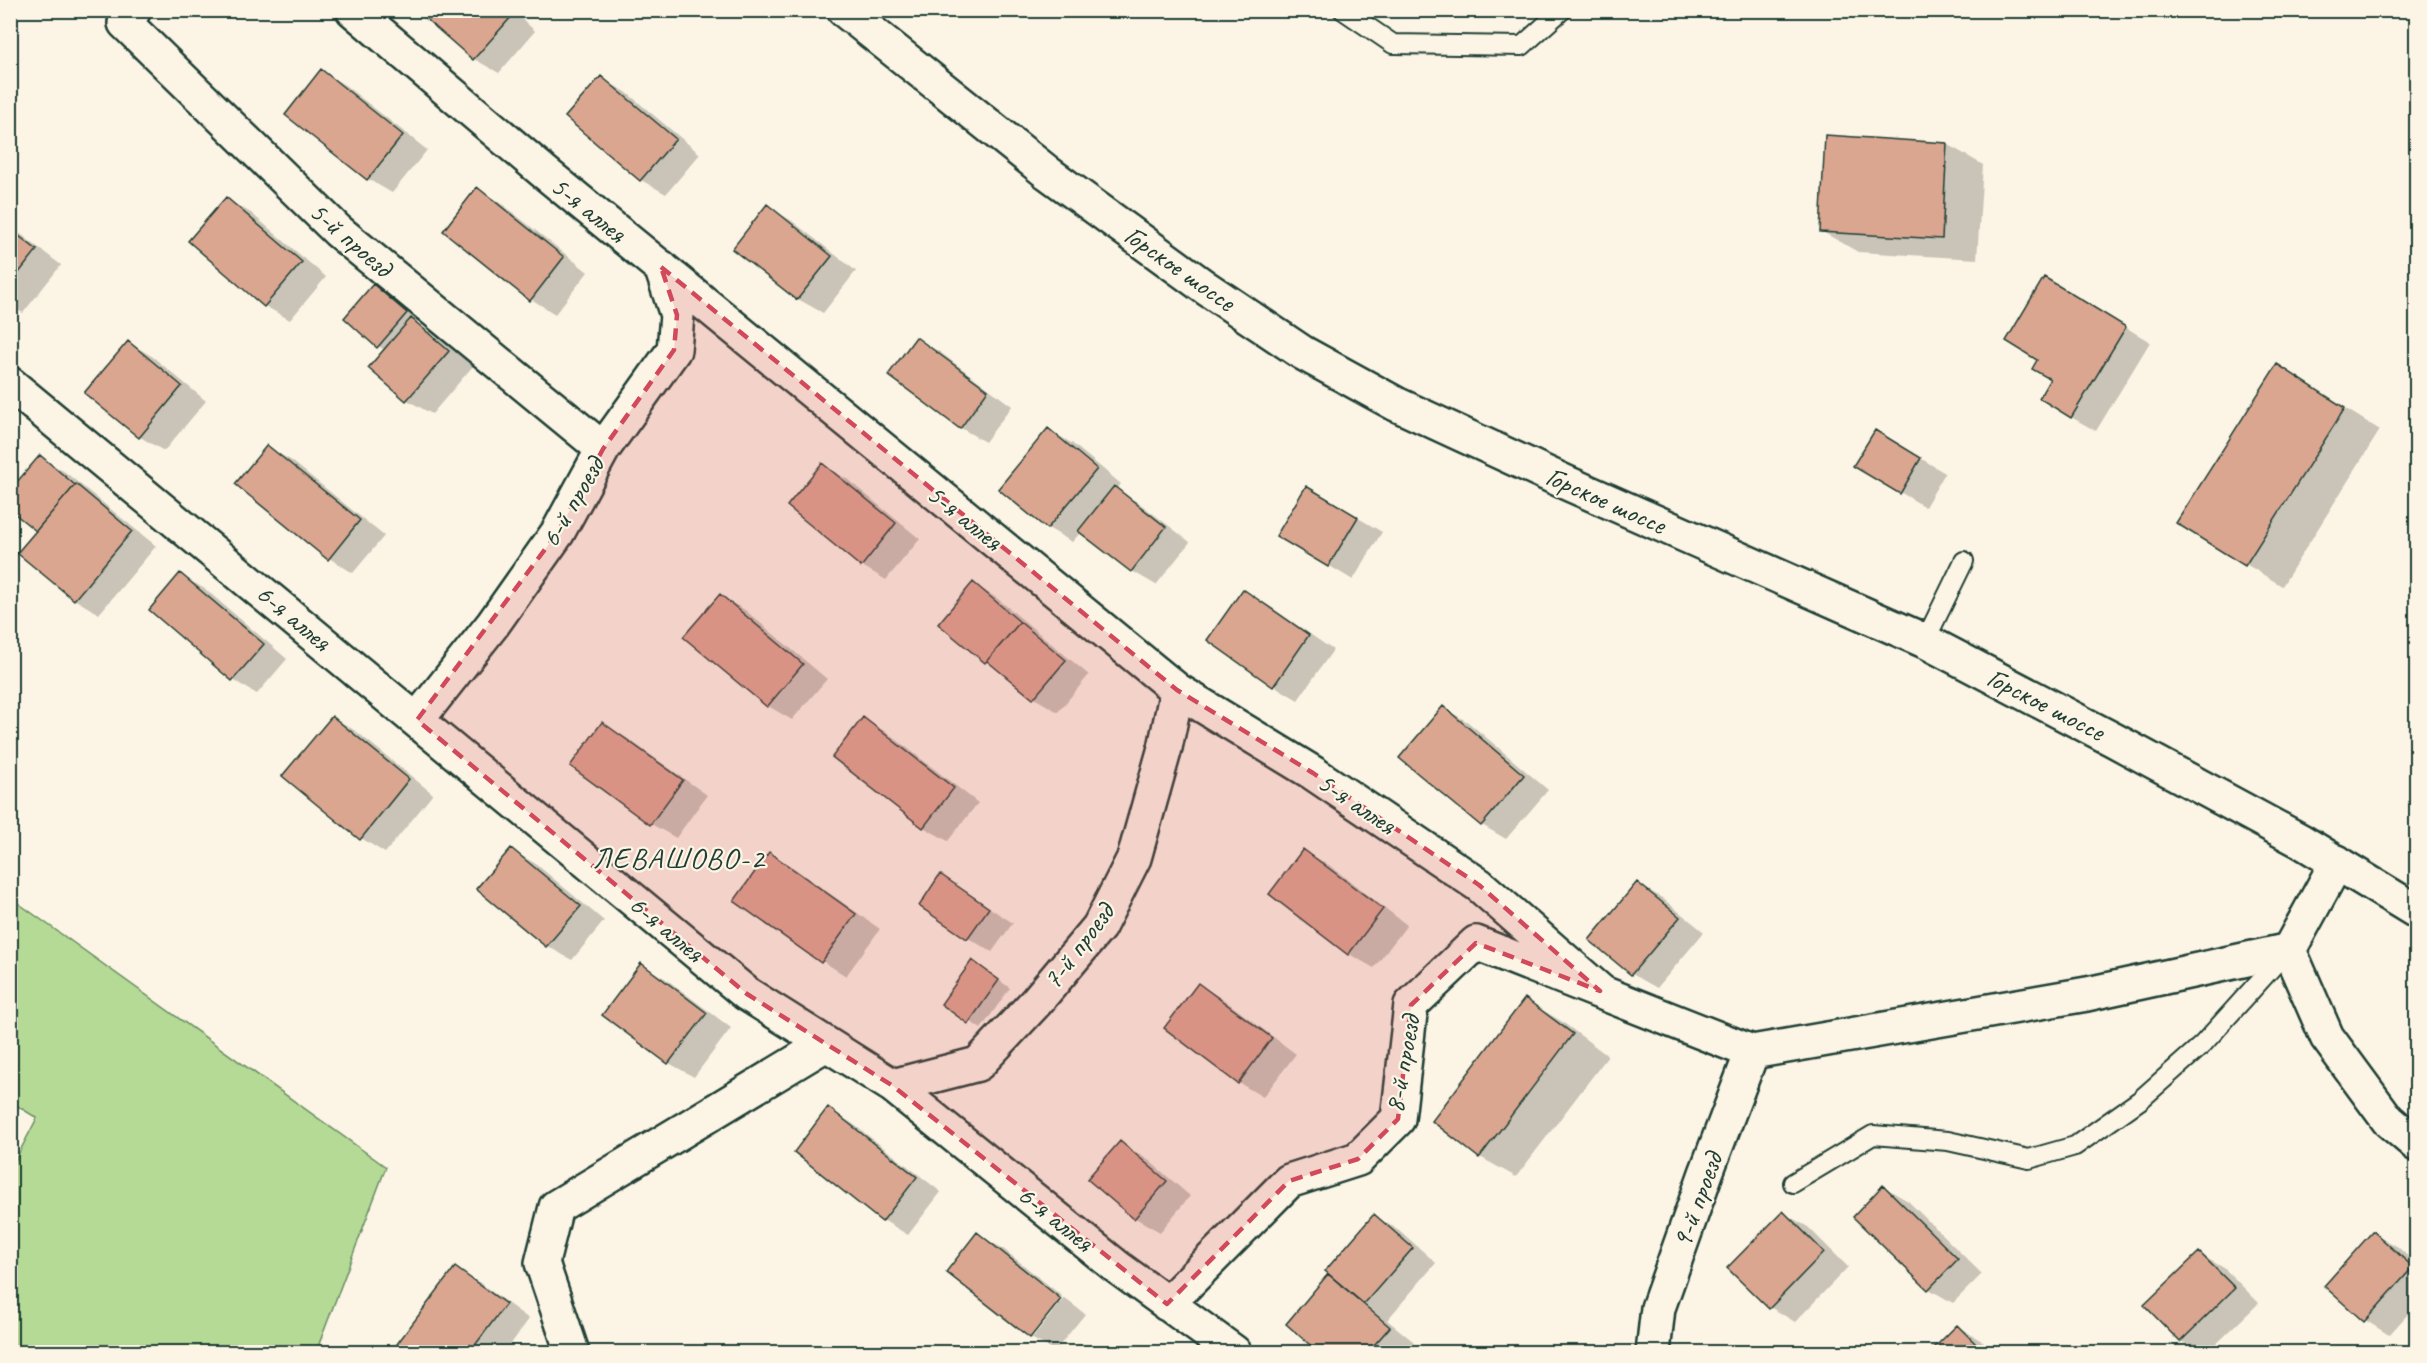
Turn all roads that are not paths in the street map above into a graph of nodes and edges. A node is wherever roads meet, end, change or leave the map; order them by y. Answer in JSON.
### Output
{"nodes":[{"id":1,"x":134,"y":10,"type":"edge"},
{"id":2,"x":353,"y":10,"type":"edge"},
{"id":3,"x":844,"y":10,"type":"edge"},
{"id":4,"x":1343,"y":10,"type":"edge"},
{"id":5,"x":1562,"y":10,"type":"edge"},
{"id":6,"x":661,"y":267,"type":"junction"},
{"id":7,"x":10,"y":384,"type":"edge"},
{"id":8,"x":603,"y":449,"type":"junction"},
{"id":9,"x":1964,"y":561,"type":"dead end"},
{"id":10,"x":1925,"y":641,"type":"junction"},
{"id":11,"x":1177,"y":690,"type":"junction"},
{"id":12,"x":417,"y":720,"type":"junction"},
{"id":13,"x":2337,"y":862,"type":"junction"},
{"id":14,"x":2416,"y":911,"type":"edge"},
{"id":15,"x":2289,"y":950,"type":"junction"},
{"id":16,"x":1600,"y":991,"type":"junction"},
{"id":17,"x":826,"y":1044,"type":"junction"},
{"id":18,"x":1752,"y":1052,"type":"junction"},
{"id":19,"x":893,"y":1086,"type":"junction"},
{"id":20,"x":2416,"y":1144,"type":"edge"},
{"id":21,"x":1793,"y":1183,"type":"dead end"},
{"id":22,"x":1167,"y":1304,"type":"junction"},
{"id":23,"x":572,"y":1353,"type":"edge"},
{"id":24,"x":1234,"y":1353,"type":"edge"},
{"id":25,"x":1653,"y":1353,"type":"edge"}],
"edges":[{"from":1,"to":8,"type":"street","name":"5-й проезд"},
{"from":2,"to":6,"type":"street","name":"5-я аллея"},
{"from":3,"to":10,"type":"street","name":"Горское шоссе"},
{"from":4,"to":5,"type":"lane"},
{"from":6,"to":8,"type":"street","name":"6-й проезд"},
{"from":6,"to":11,"type":"street","name":"5-я аллея"},
{"from":7,"to":12,"type":"street","name":"6-я аллея"},
{"from":8,"to":12,"type":"street","name":"6-й проезд"},
{"from":9,"to":10,"type":"lane"},
{"from":10,"to":13,"type":"street","name":"Горское шоссе"},
{"from":11,"to":16,"type":"street","name":"5-я аллея"},
{"from":11,"to":19,"type":"street","name":"7-й проезд"},
{"from":12,"to":17,"type":"street","name":"6-я аллея"},
{"from":13,"to":14,"type":"street","name":"Горское шоссе"},
{"from":13,"to":15,"type":"street"},
{"from":15,"to":18,"type":"street"},
{"from":15,"to":20,"type":"street"},
{"from":15,"to":21,"type":"lane"},
{"from":16,"to":18,"type":"street"},
{"from":16,"to":22,"type":"street","name":"8-й проезд"},
{"from":17,"to":19,"type":"street","name":"6-я аллея"},
{"from":17,"to":23,"type":"street"},
{"from":18,"to":25,"type":"street","name":"9-й проезд"},
{"from":19,"to":22,"type":"street","name":"6-я аллея"},
{"from":22,"to":24,"type":"street","name":"6-я аллея"}]}
